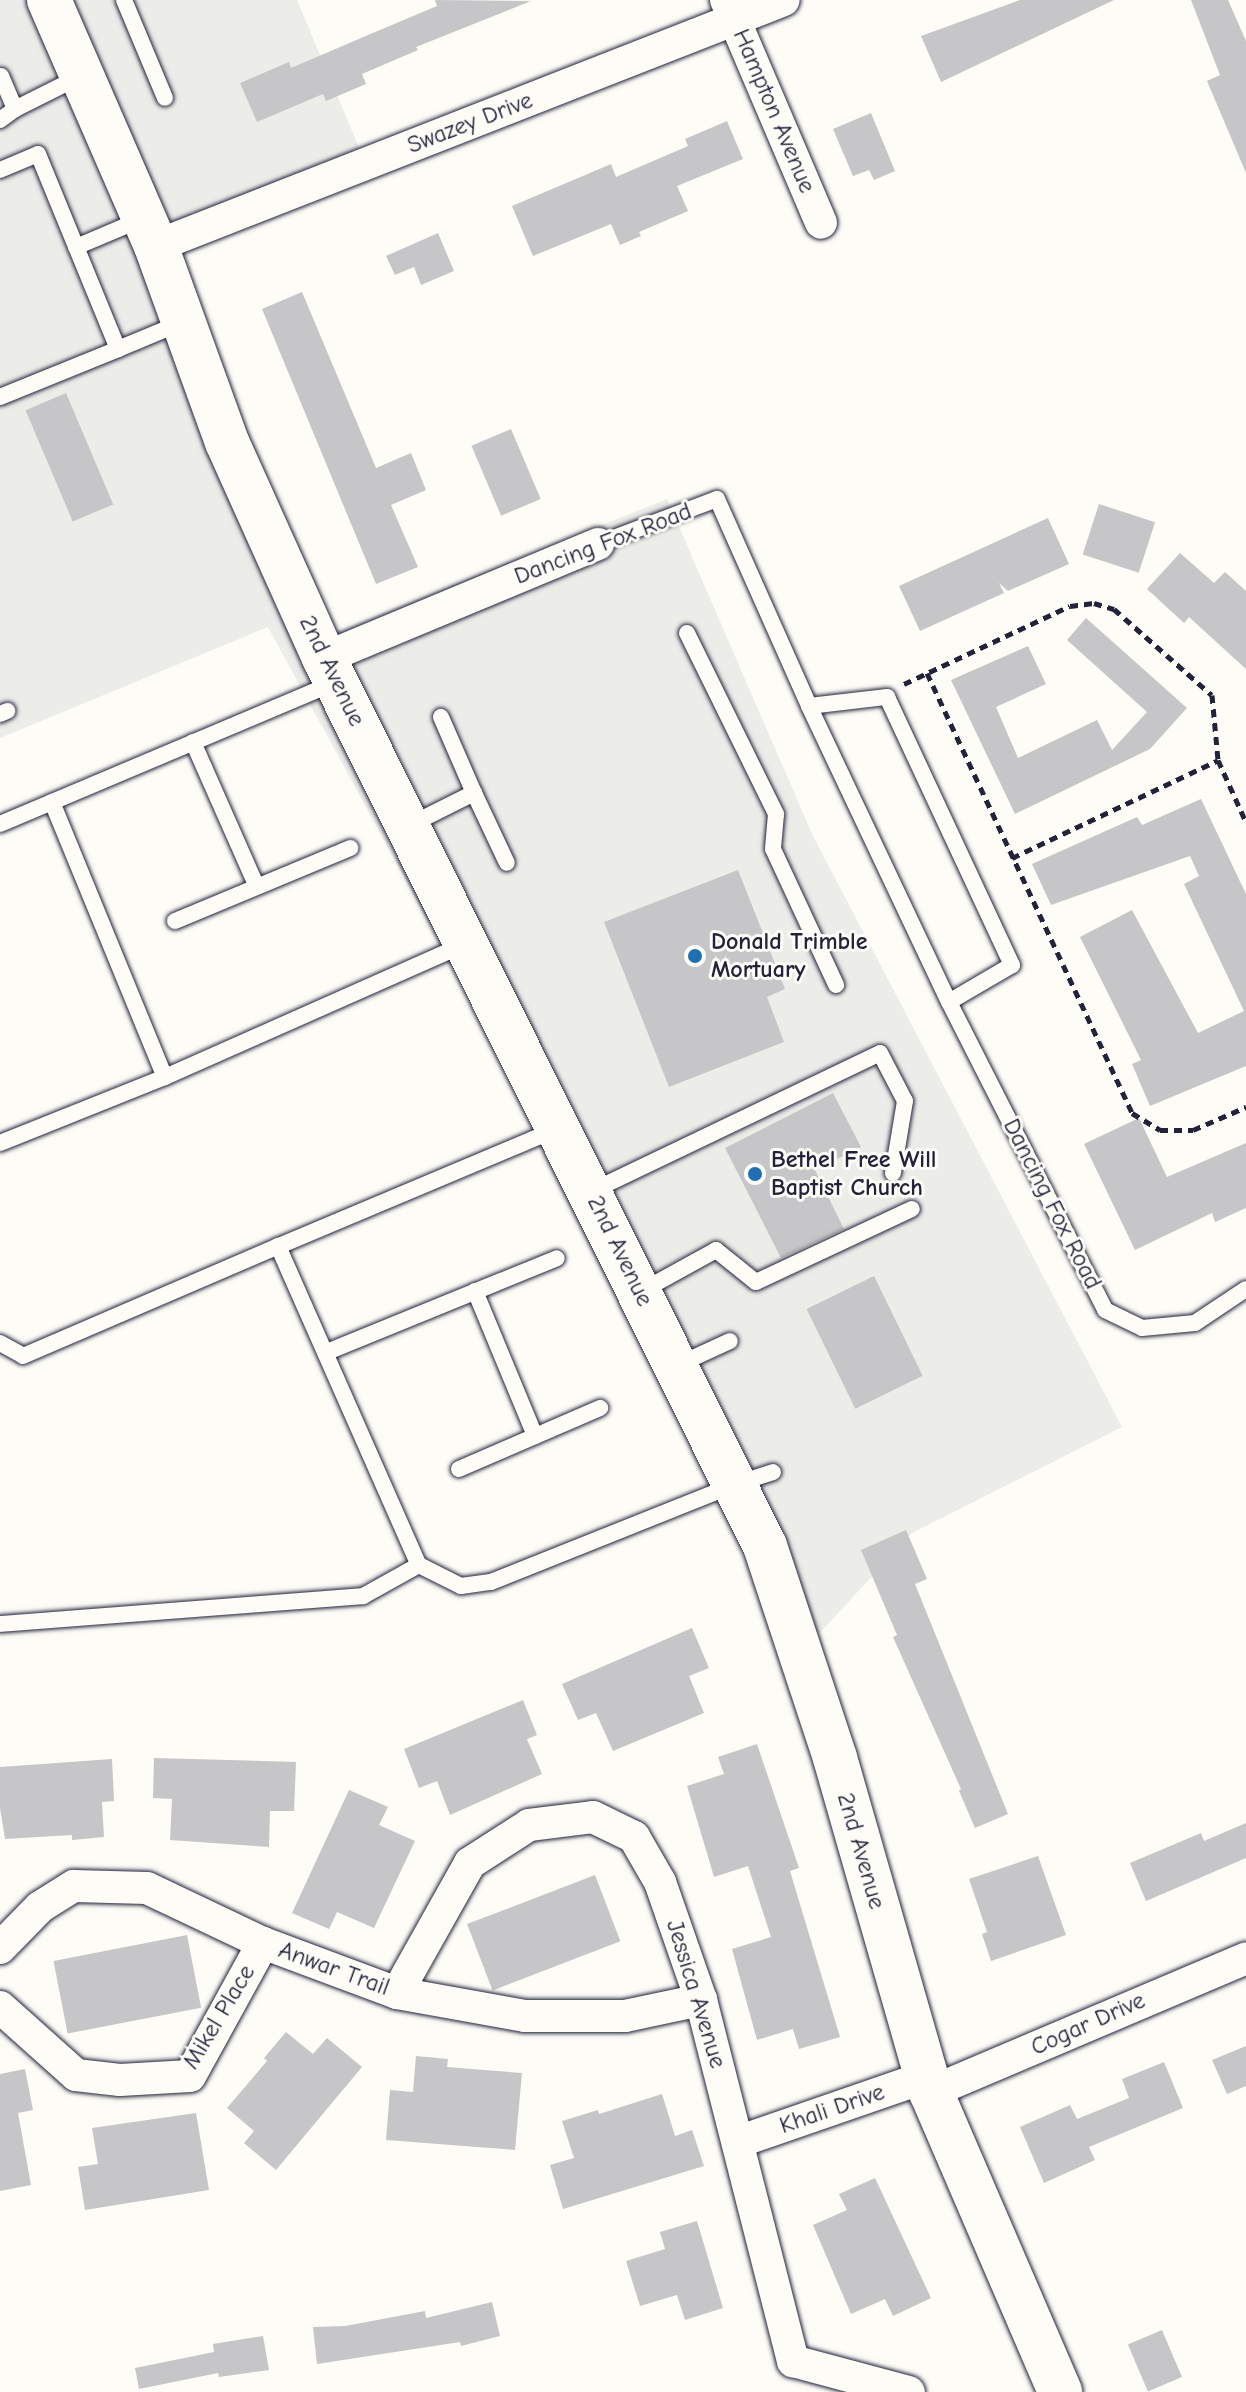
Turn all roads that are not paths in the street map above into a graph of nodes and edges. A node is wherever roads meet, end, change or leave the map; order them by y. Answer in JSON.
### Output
{"nodes":[{"id":1,"x":49,"y":0,"type":"edge"},
{"id":2,"x":124,"y":0,"type":"edge"},
{"id":3,"x":784,"y":0,"type":"edge"},
{"id":4,"x":730,"y":10,"type":"edge"},
{"id":5,"x":1,"y":76,"type":"edge"},
{"id":6,"x":81,"y":76,"type":"junction"},
{"id":7,"x":165,"y":98,"type":"dead end"},
{"id":8,"x":15,"y":109,"type":"junction"},
{"id":9,"x":0,"y":120,"type":"edge"},
{"id":10,"x":0,"y":170,"type":"edge"},
{"id":11,"x":821,"y":223,"type":"dead end"},
{"id":12,"x":149,"y":232,"type":"junction"},
{"id":13,"x":76,"y":247,"type":"junction"},
{"id":14,"x":183,"y":322,"type":"junction"},
{"id":15,"x":118,"y":349,"type":"junction"},
{"id":16,"x":0,"y":397,"type":"edge"},
{"id":17,"x":598,"y":544,"type":"joint"},
{"id":18,"x":687,"y":633,"type":"dead end"},
{"id":19,"x":330,"y":670,"type":"junction"},
{"id":20,"x":809,"y":706,"type":"junction"},
{"id":21,"x":441,"y":717,"type":"dead end"},
{"id":22,"x":193,"y":742,"type":"junction"},
{"id":23,"x":474,"y":793,"type":"junction"},
{"id":24,"x":52,"y":802,"type":"junction"},
{"id":25,"x":0,"y":824,"type":"edge"},
{"id":26,"x":409,"y":826,"type":"junction"},
{"id":27,"x":350,"y":848,"type":"dead end"},
{"id":28,"x":507,"y":863,"type":"dead end"},
{"id":29,"x":257,"y":887,"type":"junction"},
{"id":30,"x":175,"y":921,"type":"dead end"},
{"id":31,"x":468,"y":942,"type":"junction"},
{"id":32,"x":836,"y":985,"type":"dead end"},
{"id":33,"x":949,"y":1002,"type":"junction"},
{"id":34,"x":165,"y":1077,"type":"junction"},
{"id":35,"x":559,"y":1128,"type":"junction"},
{"id":36,"x":0,"y":1143,"type":"edge"},
{"id":37,"x":893,"y":1173,"type":"dead end"},
{"id":38,"x":590,"y":1191,"type":"junction"},
{"id":39,"x":912,"y":1209,"type":"dead end"},
{"id":40,"x":278,"y":1246,"type":"junction"},
{"id":41,"x":557,"y":1258,"type":"dead end"},
{"id":42,"x":1246,"y":1289,"type":"edge"},
{"id":43,"x":475,"y":1291,"type":"junction"},
{"id":44,"x":640,"y":1292,"type":"junction"},
{"id":45,"x":730,"y":1341,"type":"dead end"},
{"id":46,"x":0,"y":1343,"type":"edge"},
{"id":47,"x":327,"y":1352,"type":"junction"},
{"id":48,"x":676,"y":1366,"type":"junction"},
{"id":49,"x":600,"y":1408,"type":"dead end"},
{"id":50,"x":535,"y":1436,"type":"junction"},
{"id":51,"x":459,"y":1469,"type":"dead end"},
{"id":52,"x":753,"y":1478,"type":"junction"},
{"id":53,"x":419,"y":1565,"type":"junction"},
{"id":54,"x":0,"y":1624,"type":"edge"},
{"id":55,"x":263,"y":1943,"type":"junction"},
{"id":56,"x":0,"y":1948,"type":"edge"},
{"id":57,"x":1246,"y":1958,"type":"edge"},
{"id":58,"x":397,"y":1993,"type":"junction"},
{"id":59,"x":701,"y":2000,"type":"junction"},
{"id":60,"x":0,"y":2007,"type":"edge"},
{"id":61,"x":929,"y":2084,"type":"junction"},
{"id":62,"x":738,"y":2142,"type":"junction"},
{"id":63,"x":909,"y":2392,"type":"edge"},
{"id":64,"x":1060,"y":2392,"type":"edge"}],
"edges":[{"from":1,"to":6,"type":"street","name":"2nd Avenue"},
{"from":2,"to":7,"type":"lane"},
{"from":3,"to":4,"type":"street","name":"Swazey Drive"},
{"from":4,"to":11,"type":"street","name":"Hampton Avenue"},
{"from":4,"to":12,"type":"street","name":"Swazey Drive"},
{"from":5,"to":8,"type":"lane"},
{"from":6,"to":8,"type":"lane"},
{"from":6,"to":12,"type":"street","name":"2nd Avenue"},
{"from":8,"to":9,"type":"lane"},
{"from":10,"to":13,"type":"lane"},
{"from":12,"to":13,"type":"lane"},
{"from":12,"to":14,"type":"street","name":"2nd Avenue"},
{"from":13,"to":15,"type":"lane"},
{"from":14,"to":15,"type":"lane"},
{"from":14,"to":19,"type":"street","name":"2nd Avenue"},
{"from":15,"to":16,"type":"lane"},
{"from":17,"to":19,"type":"street","name":"Dancing Fox Road"},
{"from":17,"to":20,"type":"lane","name":"Dancing Fox Road"},
{"from":18,"to":32,"type":"lane"},
{"from":19,"to":22,"type":"lane"},
{"from":19,"to":26,"type":"street","name":"2nd Avenue"},
{"from":20,"to":33,"type":"lane","name":"Dancing Fox Road"},
{"from":20,"to":33,"type":"lane"},
{"from":21,"to":23,"type":"lane"},
{"from":22,"to":24,"type":"lane"},
{"from":22,"to":29,"type":"lane"},
{"from":23,"to":26,"type":"lane"},
{"from":23,"to":28,"type":"lane"},
{"from":24,"to":25,"type":"lane"},
{"from":24,"to":34,"type":"lane"},
{"from":26,"to":31,"type":"street","name":"2nd Avenue"},
{"from":27,"to":29,"type":"lane"},
{"from":29,"to":30,"type":"lane"},
{"from":31,"to":34,"type":"lane"},
{"from":31,"to":35,"type":"street","name":"2nd Avenue"},
{"from":33,"to":42,"type":"lane","name":"Dancing Fox Road"},
{"from":34,"to":36,"type":"lane"},
{"from":35,"to":38,"type":"street","name":"2nd Avenue"},
{"from":35,"to":40,"type":"lane"},
{"from":37,"to":38,"type":"lane"},
{"from":38,"to":44,"type":"street","name":"2nd Avenue"},
{"from":39,"to":44,"type":"lane"},
{"from":40,"to":46,"type":"lane"},
{"from":40,"to":47,"type":"lane"},
{"from":41,"to":43,"type":"lane"},
{"from":43,"to":47,"type":"lane"},
{"from":43,"to":50,"type":"lane"},
{"from":44,"to":48,"type":"street","name":"2nd Avenue"},
{"from":45,"to":48,"type":"lane"},
{"from":47,"to":53,"type":"lane"},
{"from":48,"to":52,"type":"street","name":"2nd Avenue"},
{"from":49,"to":50,"type":"lane"},
{"from":50,"to":51,"type":"lane"},
{"from":52,"to":53,"type":"lane"},
{"from":52,"to":61,"type":"street","name":"2nd Avenue"},
{"from":53,"to":54,"type":"lane"},
{"from":55,"to":56,"type":"street","name":"Anwar Trail"},
{"from":55,"to":58,"type":"street","name":"Anwar Trail"},
{"from":55,"to":60,"type":"street","name":"Mikel Place"},
{"from":57,"to":61,"type":"street","name":"Cogar Drive"},
{"from":58,"to":59,"type":"street","name":"Anwar Trail"},
{"from":58,"to":59,"type":"street","name":"Jessica Avenue"},
{"from":59,"to":62,"type":"street","name":"Jessica Avenue"},
{"from":61,"to":62,"type":"street","name":"Khali Drive"},
{"from":61,"to":64,"type":"street","name":"2nd Avenue"},
{"from":62,"to":63,"type":"street","name":"Jessica Avenue"}]}
